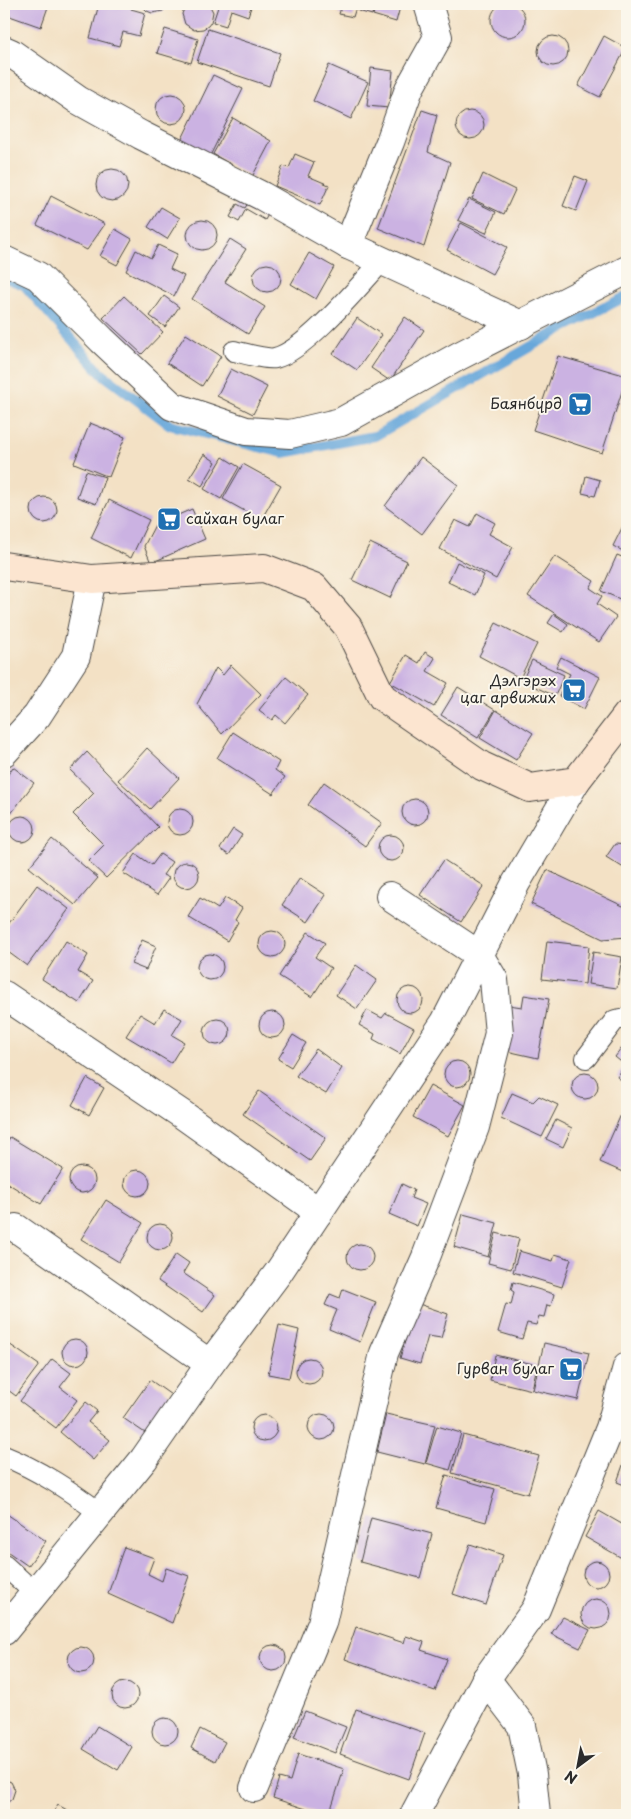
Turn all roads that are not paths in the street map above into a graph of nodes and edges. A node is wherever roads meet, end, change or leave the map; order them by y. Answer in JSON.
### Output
{"nodes":[{"id":1,"x":428,"y":4,"type":"edge"},
{"id":2,"x":4,"y":50,"type":"edge"},
{"id":3,"x":348,"y":245,"type":"junction"},
{"id":4,"x":4,"y":260,"type":"edge"},
{"id":5,"x":382,"y":261,"type":"junction"},
{"id":6,"x":627,"y":270,"type":"edge"},
{"id":7,"x":521,"y":325,"type":"junction"},
{"id":8,"x":234,"y":351,"type":"dead end"},
{"id":9,"x":4,"y":566,"type":"edge"},
{"id":10,"x":92,"y":579,"type":"junction"},
{"id":11,"x":627,"y":715,"type":"edge"},
{"id":12,"x":4,"y":752,"type":"edge"},
{"id":13,"x":576,"y":781,"type":"junction"},
{"id":14,"x":390,"y":896,"type":"dead end"},
{"id":15,"x":479,"y":955,"type":"junction"},
{"id":16,"x":4,"y":995,"type":"edge"},
{"id":17,"x":627,"y":1018,"type":"edge"},
{"id":18,"x":586,"y":1058,"type":"dead end"},
{"id":19,"x":319,"y":1212,"type":"junction"},
{"id":20,"x":16,"y":1228,"type":"dead end"},
{"id":21,"x":210,"y":1364,"type":"junction"},
{"id":22,"x":627,"y":1367,"type":"edge"},
{"id":23,"x":4,"y":1456,"type":"edge"},
{"id":24,"x":100,"y":1513,"type":"junction"},
{"id":25,"x":4,"y":1565,"type":"edge"},
{"id":26,"x":35,"y":1594,"type":"junction"},
{"id":27,"x":4,"y":1631,"type":"edge"},
{"id":28,"x":486,"y":1679,"type":"junction"},
{"id":29,"x":254,"y":1788,"type":"dead end"},
{"id":30,"x":414,"y":1815,"type":"edge"},
{"id":31,"x":536,"y":1815,"type":"edge"}],
"edges":[{"from":1,"to":3,"type":"street"},
{"from":2,"to":3,"type":"street"},
{"from":3,"to":5,"type":"street"},
{"from":4,"to":7,"type":"street"},
{"from":5,"to":7,"type":"street"},
{"from":5,"to":8,"type":"lane"},
{"from":6,"to":7,"type":"street"},
{"from":9,"to":10,"type":"street"},
{"from":10,"to":12,"type":"street"},
{"from":10,"to":13,"type":"street"},
{"from":11,"to":13,"type":"street"},
{"from":13,"to":15,"type":"street"},
{"from":14,"to":15,"type":"street"},
{"from":15,"to":19,"type":"street"},
{"from":15,"to":29,"type":"street"},
{"from":16,"to":19,"type":"street"},
{"from":17,"to":18,"type":"lane"},
{"from":19,"to":21,"type":"street"},
{"from":20,"to":21,"type":"street"},
{"from":21,"to":24,"type":"street"},
{"from":22,"to":28,"type":"street"},
{"from":23,"to":24,"type":"lane"},
{"from":24,"to":26,"type":"street"},
{"from":25,"to":26,"type":"lane"},
{"from":26,"to":27,"type":"street"},
{"from":28,"to":30,"type":"street"},
{"from":28,"to":31,"type":"street"}]}
